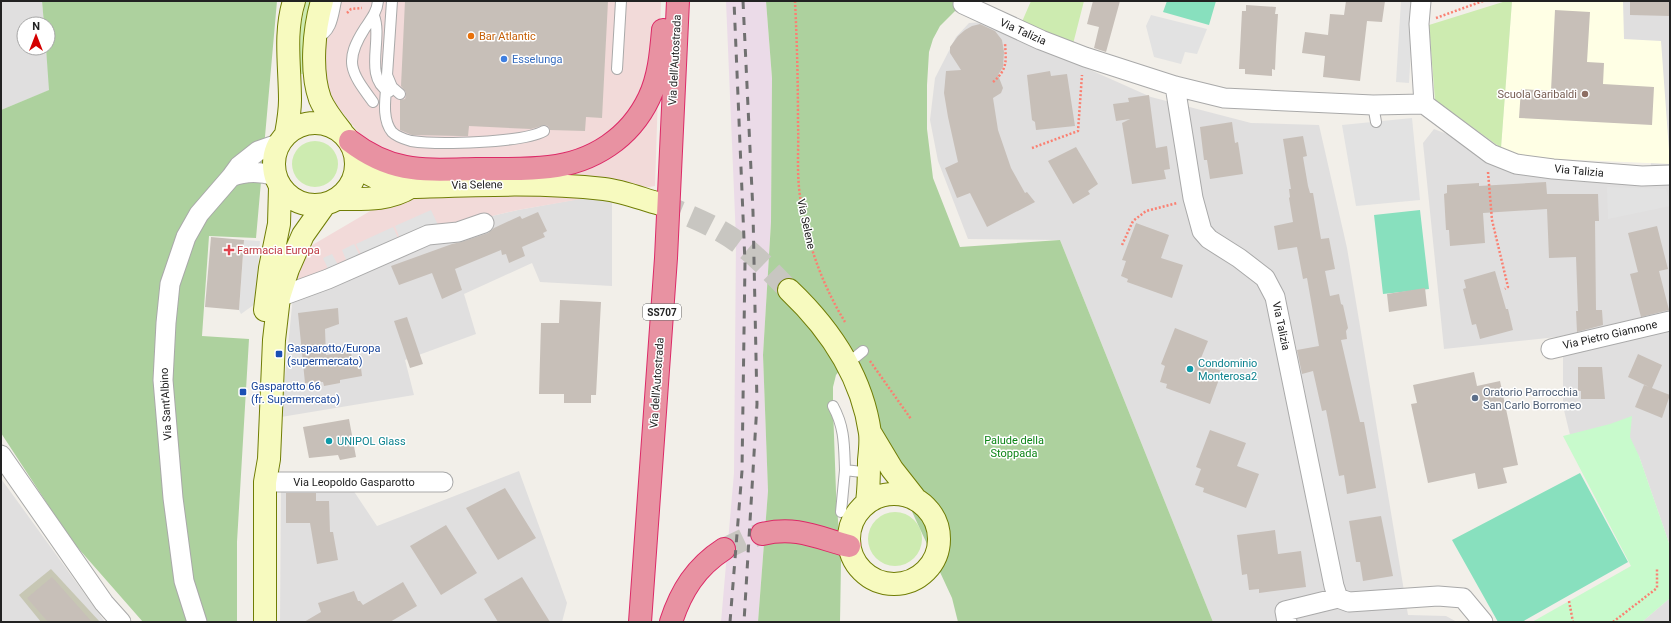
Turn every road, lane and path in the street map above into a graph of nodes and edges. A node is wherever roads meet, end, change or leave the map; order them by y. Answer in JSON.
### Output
{"nodes":[{"id":1,"x":294,"y":1,"type":"edge"},
{"id":2,"x":322,"y":1,"type":"edge"},
{"id":3,"x":336,"y":1,"type":"edge"},
{"id":4,"x":378,"y":1,"type":"edge"},
{"id":5,"x":392,"y":1,"type":"edge"},
{"id":6,"x":621,"y":1,"type":"edge"},
{"id":7,"x":664,"y":1,"type":"edge"},
{"id":8,"x":678,"y":1,"type":"edge"},
{"id":9,"x":795,"y":1,"type":"edge"},
{"id":10,"x":1421,"y":1,"type":"edge"},
{"id":11,"x":1483,"y":1,"type":"edge"},
{"id":12,"x":963,"y":4,"type":"dead end"},
{"id":13,"x":371,"y":12,"type":"junction"},
{"id":14,"x":345,"y":18,"type":"dead end"},
{"id":15,"x":1419,"y":24,"type":"junction"},
{"id":16,"x":1011,"y":26,"type":"junction"},
{"id":17,"x":315,"y":38,"type":"junction"},
{"id":18,"x":1085,"y":57,"type":"junction"},
{"id":19,"x":617,"y":69,"type":"dead end"},
{"id":20,"x":993,"y":82,"type":"dead end"},
{"id":21,"x":1174,"y":86,"type":"junction"},
{"id":22,"x":387,"y":91,"type":"junction"},
{"id":23,"x":373,"y":102,"type":"dead end"},
{"id":24,"x":1424,"y":104,"type":"junction"},
{"id":25,"x":544,"y":131,"type":"dead end"},
{"id":26,"x":346,"y":137,"type":"junction"},
{"id":27,"x":282,"y":139,"type":"junction"},
{"id":28,"x":1032,"y":148,"type":"dead end"},
{"id":29,"x":1491,"y":154,"type":"junction"},
{"id":30,"x":356,"y":166,"type":"junction"},
{"id":31,"x":1670,"y":175,"type":"edge"},
{"id":32,"x":231,"y":177,"type":"junction"},
{"id":33,"x":277,"y":181,"type":"junction"},
{"id":34,"x":412,"y":187,"type":"junction"},
{"id":35,"x":1193,"y":198,"type":"junction"},
{"id":36,"x":331,"y":201,"type":"junction"},
{"id":37,"x":660,"y":204,"type":"tunnel mouth"},
{"id":38,"x":484,"y":223,"type":"dead end"},
{"id":39,"x":1122,"y":244,"type":"dead end"},
{"id":40,"x":288,"y":269,"type":"junction"},
{"id":41,"x":316,"y":284,"type":"junction"},
{"id":42,"x":1505,"y":289,"type":"dead end"},
{"id":43,"x":789,"y":290,"type":"tunnel mouth"},
{"id":44,"x":279,"y":297,"type":"junction"},
{"id":45,"x":1670,"y":321,"type":"edge"},
{"id":46,"x":848,"y":327,"type":"dead end"},
{"id":47,"x":1551,"y":348,"type":"dead end"},
{"id":48,"x":855,"y":357,"type":"junction"},
{"id":49,"x":833,"y":406,"type":"dead end"},
{"id":50,"x":911,"y":420,"type":"dead end"},
{"id":51,"x":870,"y":434,"type":"junction"},
{"id":52,"x":2,"y":460,"type":"edge"},
{"id":53,"x":845,"y":470,"type":"junction"},
{"id":54,"x":870,"y":473,"type":"junction"},
{"id":55,"x":265,"y":482,"type":"junction"},
{"id":56,"x":443,"y":482,"type":"dead end"},
{"id":57,"x":914,"y":498,"type":"junction"},
{"id":58,"x":867,"y":502,"type":"junction"},
{"id":59,"x":841,"y":512,"type":"dead end"},
{"id":60,"x":762,"y":534,"type":"tunnel mouth"},
{"id":61,"x":849,"y":546,"type":"junction"},
{"id":62,"x":724,"y":549,"type":"tunnel mouth"},
{"id":63,"x":1657,"y":568,"type":"dead end"},
{"id":64,"x":1338,"y":598,"type":"junction"},
{"id":65,"x":1570,"y":601,"type":"dead end"},
{"id":66,"x":121,"y":622,"type":"edge"},
{"id":67,"x":197,"y":622,"type":"edge"},
{"id":68,"x":265,"y":622,"type":"edge"},
{"id":69,"x":640,"y":622,"type":"edge"},
{"id":70,"x":671,"y":622,"type":"edge"},
{"id":71,"x":1288,"y":622,"type":"edge"},
{"id":72,"x":1483,"y":622,"type":"edge"},
{"id":73,"x":1573,"y":622,"type":"edge"},
{"id":74,"x":1613,"y":622,"type":"edge"}],
"edges":[{"from":1,"to":27,"type":"main road"},
{"from":2,"to":17,"type":"main road"},
{"from":3,"to":17,"type":"lane"},
{"from":4,"to":13,"type":"lane"},
{"from":5,"to":22,"type":"lane"},
{"from":6,"to":19,"type":"lane"},
{"from":7,"to":26,"type":"highway"},
{"from":8,"to":69,"type":"highway","name":"Via dell'Autostrada","number":"SS707"},
{"from":9,"to":46,"type":"path","name":"Via Selene"},
{"from":10,"to":15,"type":"street"},
{"from":11,"to":15,"type":"path"},
{"from":12,"to":16,"type":"street","name":"Via Talizia"},
{"from":13,"to":14,"type":"path"},
{"from":13,"to":22,"type":"lane"},
{"from":13,"to":23,"type":"lane"},
{"from":15,"to":24,"type":"street"},
{"from":16,"to":18,"type":"street","name":"Via Talizia"},
{"from":16,"to":20,"type":"path"},
{"from":17,"to":26,"type":"main road"},
{"from":18,"to":21,"type":"street","name":"Via Talizia"},
{"from":18,"to":28,"type":"path"},
{"from":21,"to":24,"type":"street","name":"Via Talizia"},
{"from":21,"to":35,"type":"street","name":"Via Talizia"},
{"from":22,"to":25,"type":"lane"},
{"from":24,"to":29,"type":"street","name":"Via Talizia"},
{"from":26,"to":27,"type":"main road"},
{"from":26,"to":30,"type":"main road"},
{"from":27,"to":32,"type":"street","name":"Via Sant'Albino"},
{"from":27,"to":33,"type":"main road"},
{"from":29,"to":31,"type":"street","name":"Via Talizia"},
{"from":29,"to":42,"type":"path"},
{"from":30,"to":34,"type":"main road","name":"Via Selene"},
{"from":30,"to":36,"type":"main road"},
{"from":32,"to":33,"type":"street"},
{"from":32,"to":67,"type":"street","name":"Via Sant'Albino"},
{"from":33,"to":36,"type":"main road"},
{"from":33,"to":55,"type":"main road"},
{"from":34,"to":36,"type":"main road","name":"Via Selene"},
{"from":34,"to":37,"type":"main road","name":"Via Selene"},
{"from":35,"to":39,"type":"path"},
{"from":35,"to":64,"type":"street","name":"Via Talizia"},
{"from":36,"to":40,"type":"main road"},
{"from":38,"to":41,"type":"street"},
{"from":40,"to":41,"type":"street"},
{"from":40,"to":44,"type":"main road"},
{"from":41,"to":44,"type":"street"},
{"from":43,"to":48,"type":"main road"},
{"from":44,"to":55,"type":"main road"},
{"from":45,"to":47,"type":"street","name":"Via Pietro Giannone"},
{"from":48,"to":50,"type":"path"},
{"from":48,"to":51,"type":"main road"},
{"from":49,"to":53,"type":"lane"},
{"from":51,"to":54,"type":"main road"},
{"from":51,"to":57,"type":"main road"},
{"from":52,"to":66,"type":"street"},
{"from":53,"to":54,"type":"lane"},
{"from":53,"to":59,"type":"lane"},
{"from":54,"to":58,"type":"main road"},
{"from":55,"to":56,"type":"street","name":"Via Leopoldo Gasparotto"},
{"from":55,"to":68,"type":"main road"},
{"from":57,"to":58,"type":"main road"},
{"from":57,"to":61,"type":"main road"},
{"from":58,"to":61,"type":"main road"},
{"from":60,"to":61,"type":"highway"},
{"from":62,"to":70,"type":"highway"},
{"from":63,"to":74,"type":"path"},
{"from":64,"to":71,"type":"street"},
{"from":64,"to":72,"type":"street"},
{"from":65,"to":73,"type":"path"}]}
